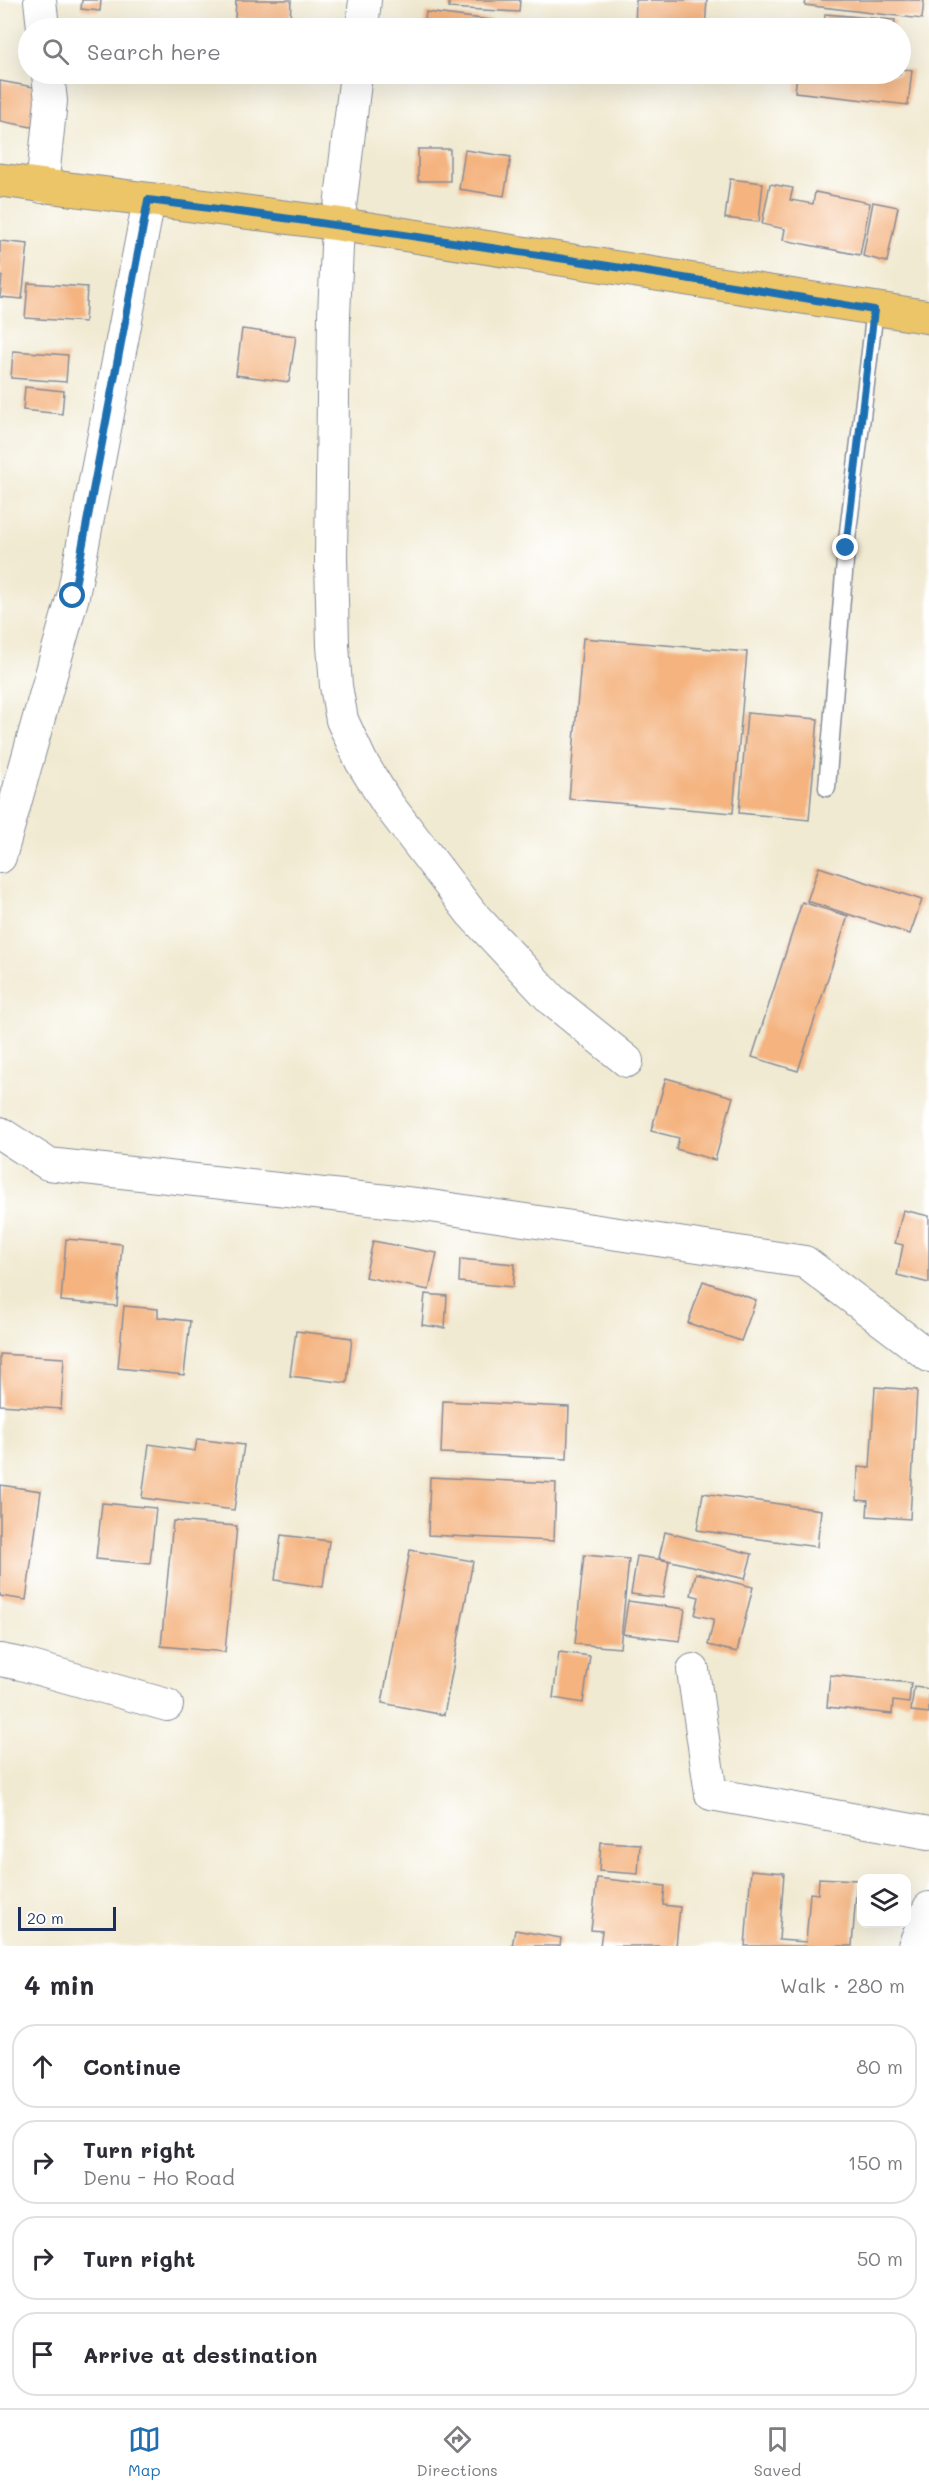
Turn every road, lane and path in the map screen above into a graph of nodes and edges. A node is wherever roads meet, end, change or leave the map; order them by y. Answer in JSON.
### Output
{"nodes":[{"id":1,"x":40,"y":0,"type":"edge"},
{"id":2,"x":365,"y":0,"type":"edge"},
{"id":3,"x":43,"y":18,"type":"edge"},
{"id":4,"x":363,"y":18,"type":"edge"},
{"id":5,"x":49,"y":84,"type":"edge"},
{"id":6,"x":355,"y":84,"type":"edge"},
{"id":7,"x":0,"y":180,"type":"edge"},
{"id":8,"x":42,"y":187,"type":"junction"},
{"id":9,"x":148,"y":200,"type":"junction"},
{"id":10,"x":339,"y":224,"type":"junction"},
{"id":11,"x":874,"y":310,"type":"junction"},
{"id":12,"x":929,"y":317,"type":"edge"},
{"id":13,"x":827,"y":788,"type":"dead end"},
{"id":14,"x":0,"y":857,"type":"edge"},
{"id":15,"x":627,"y":1061,"type":"dead end"},
{"id":16,"x":0,"y":1133,"type":"edge"},
{"id":17,"x":929,"y":1356,"type":"edge"},
{"id":18,"x":0,"y":1660,"type":"edge"},
{"id":19,"x":693,"y":1670,"type":"dead end"},
{"id":20,"x":167,"y":1705,"type":"dead end"},
{"id":21,"x":929,"y":1833,"type":"edge"},
{"id":22,"x":929,"y":1908,"type":"edge"},
{"id":23,"x":914,"y":1946,"type":"edge"}],
"edges":[{"from":1,"to":3,"type":"street"},
{"from":2,"to":4,"type":"street"},
{"from":5,"to":8,"type":"street"},
{"from":6,"to":10,"type":"street"},
{"from":7,"to":8,"type":"main road"},
{"from":8,"to":9,"type":"main road"},
{"from":9,"to":10,"type":"main road"},
{"from":9,"to":14,"type":"street"},
{"from":10,"to":11,"type":"main road"},
{"from":10,"to":15,"type":"street"},
{"from":11,"to":12,"type":"main road"},
{"from":11,"to":13,"type":"lane"},
{"from":16,"to":17,"type":"street"},
{"from":18,"to":20,"type":"street"},
{"from":19,"to":21,"type":"street"},
{"from":22,"to":23,"type":"street"}]}
